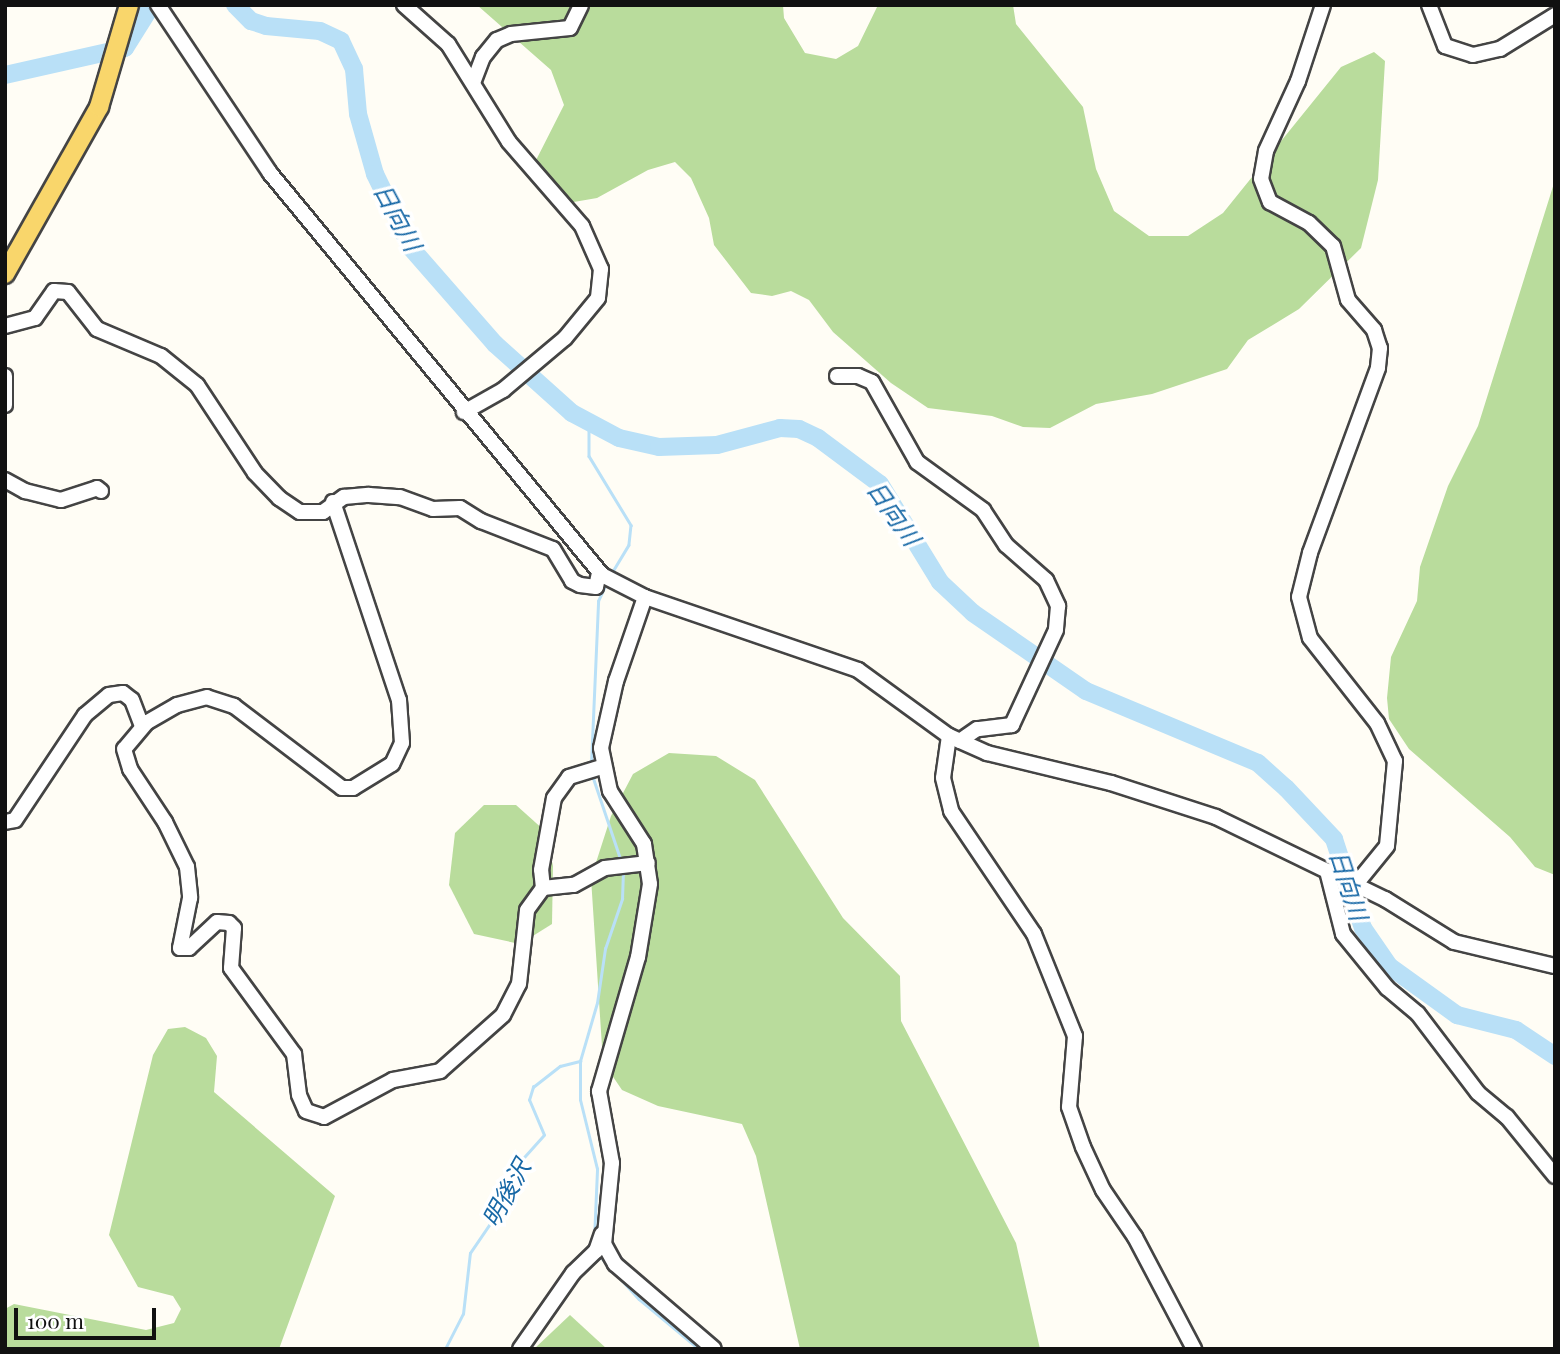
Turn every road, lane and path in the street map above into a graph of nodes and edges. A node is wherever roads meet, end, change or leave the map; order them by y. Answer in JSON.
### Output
{"nodes":[{"id":1,"x":129,"y":5,"type":"edge"},
{"id":2,"x":404,"y":5,"type":"edge"},
{"id":3,"x":581,"y":5,"type":"edge"},
{"id":4,"x":1323,"y":5,"type":"edge"},
{"id":5,"x":1429,"y":5,"type":"edge"},
{"id":6,"x":159,"y":6,"type":"edge"},
{"id":7,"x":1555,"y":15,"type":"edge"},
{"id":8,"x":473,"y":83,"type":"junction"},
{"id":9,"x":5,"y":274,"type":"edge"},
{"id":10,"x":5,"y":326,"type":"edge"},
{"id":11,"x":5,"y":376,"type":"edge"},
{"id":12,"x":837,"y":376,"type":"dead end"},
{"id":13,"x":5,"y":405,"type":"edge"},
{"id":14,"x":464,"y":412,"type":"junction"},
{"id":15,"x":5,"y":480,"type":"edge"},
{"id":16,"x":101,"y":491,"type":"dead end"},
{"id":17,"x":333,"y":502,"type":"junction"},
{"id":18,"x":604,"y":576,"type":"junction"},
{"id":19,"x":645,"y":597,"type":"junction"},
{"id":20,"x":142,"y":726,"type":"junction"},
{"id":21,"x":954,"y":738,"type":"junction"},
{"id":22,"x":602,"y":767,"type":"junction"},
{"id":23,"x":5,"y":822,"type":"edge"},
{"id":24,"x":648,"y":863,"type":"junction"},
{"id":25,"x":1331,"y":873,"type":"junction"},
{"id":26,"x":1353,"y":883,"type":"junction"},
{"id":27,"x":543,"y":888,"type":"junction"},
{"id":28,"x":1555,"y":967,"type":"edge"},
{"id":29,"x":1555,"y":1176,"type":"edge"},
{"id":30,"x":603,"y":1233,"type":"junction"},
{"id":31,"x":520,"y":1349,"type":"edge"},
{"id":32,"x":714,"y":1349,"type":"edge"},
{"id":33,"x":1194,"y":1349,"type":"edge"}],
"edges":[{"from":1,"to":9,"type":"main road"},
{"from":2,"to":8,"type":"street"},
{"from":3,"to":8,"type":"street"},
{"from":4,"to":26,"type":"street"},
{"from":5,"to":7,"type":"street"},
{"from":6,"to":14,"type":"street"},
{"from":8,"to":14,"type":"street"},
{"from":10,"to":17,"type":"street"},
{"from":11,"to":13,"type":"street"},
{"from":12,"to":21,"type":"street"},
{"from":14,"to":18,"type":"street"},
{"from":15,"to":16,"type":"street"},
{"from":17,"to":18,"type":"street"},
{"from":17,"to":20,"type":"street"},
{"from":18,"to":19,"type":"street"},
{"from":19,"to":21,"type":"street"},
{"from":19,"to":22,"type":"street"},
{"from":20,"to":23,"type":"street"},
{"from":20,"to":27,"type":"street"},
{"from":21,"to":25,"type":"street"},
{"from":21,"to":33,"type":"street"},
{"from":22,"to":24,"type":"street"},
{"from":22,"to":27,"type":"street"},
{"from":24,"to":27,"type":"street"},
{"from":24,"to":30,"type":"street"},
{"from":25,"to":26,"type":"street"},
{"from":25,"to":29,"type":"street"},
{"from":26,"to":28,"type":"street"},
{"from":30,"to":31,"type":"street"},
{"from":30,"to":32,"type":"street"}]}
